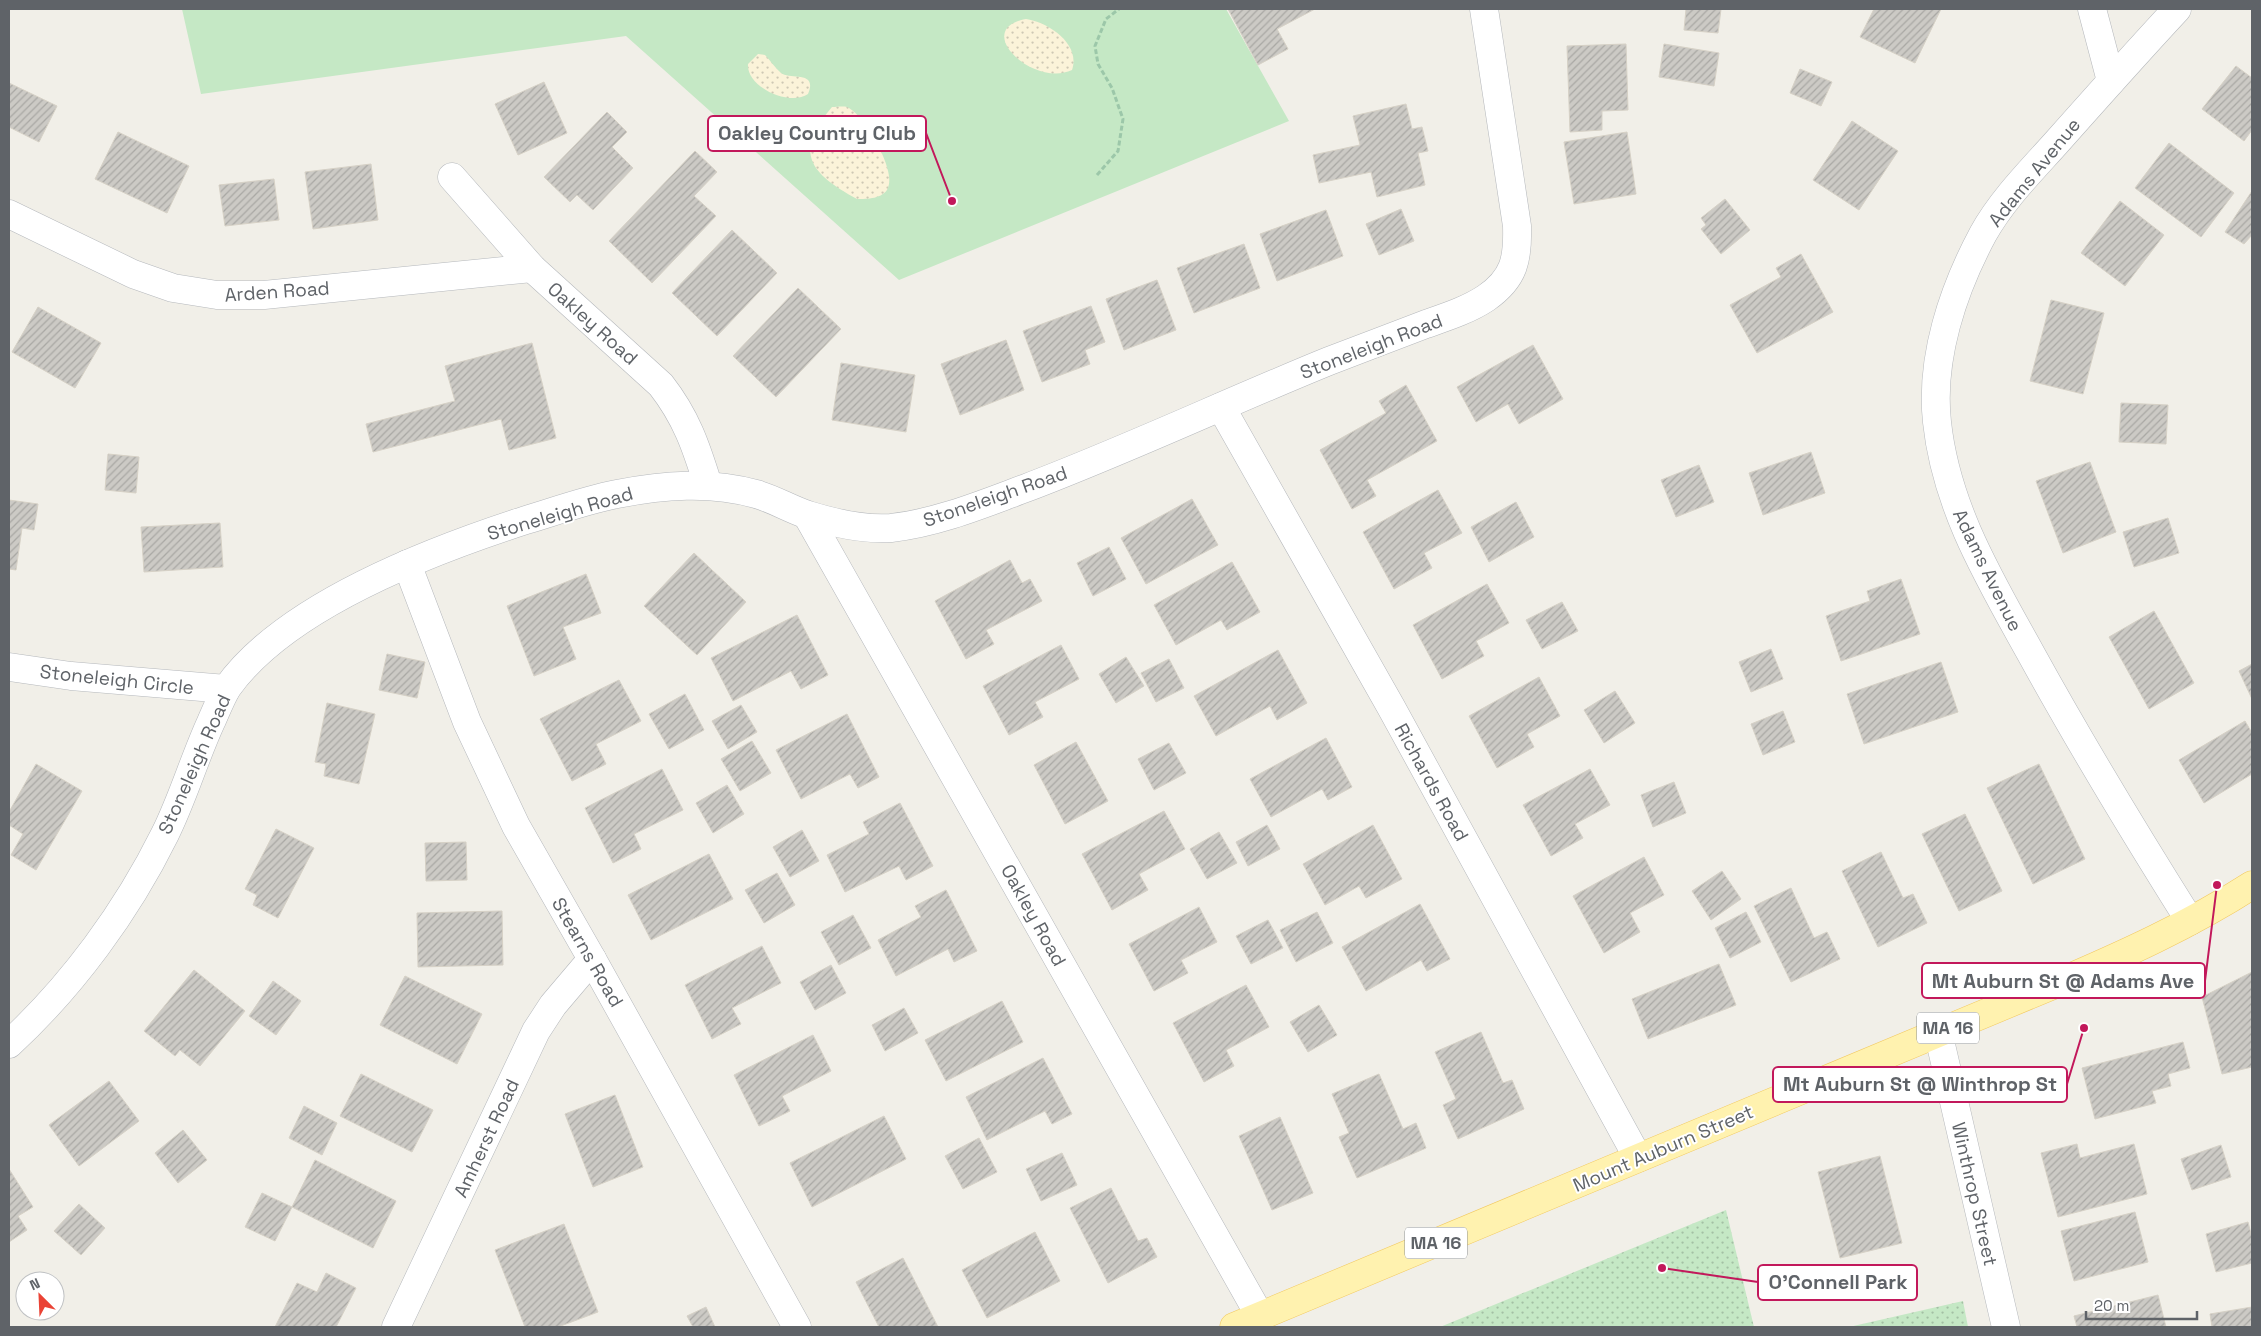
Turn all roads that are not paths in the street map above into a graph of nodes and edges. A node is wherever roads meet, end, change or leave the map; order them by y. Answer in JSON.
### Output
{"nodes":[{"id":1,"x":1484,"y":9,"type":"edge"},
{"id":2,"x":2092,"y":9,"type":"edge"},
{"id":3,"x":2177,"y":9,"type":"edge"},
{"id":4,"x":2111,"y":80,"type":"junction"},
{"id":5,"x":452,"y":177,"type":"dead end"},
{"id":6,"x":9,"y":214,"type":"edge"},
{"id":7,"x":532,"y":268,"type":"junction"},
{"id":8,"x":1222,"y":407,"type":"junction"},
{"id":9,"x":708,"y":485,"type":"junction"},
{"id":10,"x":807,"y":515,"type":"junction"},
{"id":11,"x":407,"y":564,"type":"junction"},
{"id":12,"x":9,"y":667,"type":"edge"},
{"id":13,"x":226,"y":690,"type":"junction"},
{"id":14,"x":2252,"y":885,"type":"edge"},
{"id":15,"x":2190,"y":921,"type":"junction"},
{"id":16,"x":592,"y":959,"type":"junction"},
{"id":17,"x":1938,"y":1032,"type":"junction"},
{"id":18,"x":9,"y":1044,"type":"edge"},
{"id":19,"x":1638,"y":1158,"type":"junction"},
{"id":20,"x":1260,"y":1316,"type":"junction"},
{"id":21,"x":396,"y":1327,"type":"edge"},
{"id":22,"x":798,"y":1327,"type":"edge"},
{"id":23,"x":1234,"y":1327,"type":"edge"},
{"id":24,"x":2006,"y":1327,"type":"edge"}],
"edges":[{"from":1,"to":8,"type":"street","name":"Stoneleigh Road"},
{"from":2,"to":4,"type":"street"},
{"from":3,"to":4,"type":"street","name":"Adams Avenue"},
{"from":4,"to":15,"type":"street","name":"Adams Avenue"},
{"from":5,"to":7,"type":"street","name":"Oakley Road"},
{"from":6,"to":7,"type":"street","name":"Arden Road"},
{"from":7,"to":9,"type":"street","name":"Oakley Road"},
{"from":8,"to":10,"type":"street","name":"Stoneleigh Road"},
{"from":8,"to":19,"type":"street","name":"Richards Road"},
{"from":9,"to":10,"type":"street","name":"Stoneleigh Road"},
{"from":9,"to":11,"type":"street","name":"Stoneleigh Road"},
{"from":10,"to":20,"type":"street","name":"Oakley Road"},
{"from":11,"to":13,"type":"street","name":"Stoneleigh Road"},
{"from":11,"to":16,"type":"street","name":"Stearns Road"},
{"from":12,"to":13,"type":"street","name":"Stoneleigh Circle"},
{"from":13,"to":18,"type":"street","name":"Stoneleigh Road"},
{"from":14,"to":15,"type":"main road","name":"Mount Auburn Street","number":"MA 16"},
{"from":15,"to":17,"type":"main road","name":"Mount Auburn Street","number":"MA 16"},
{"from":16,"to":21,"type":"street","name":"Amherst Road"},
{"from":16,"to":22,"type":"street","name":"Stearns Road"},
{"from":17,"to":19,"type":"main road","name":"Mount Auburn Street","number":"MA 16"},
{"from":17,"to":24,"type":"street","name":"Winthrop Street"},
{"from":19,"to":20,"type":"main road","name":"Mount Auburn Street","number":"MA 16"},
{"from":20,"to":23,"type":"main road","name":"Mount Auburn Street","number":"MA 16"}]}
